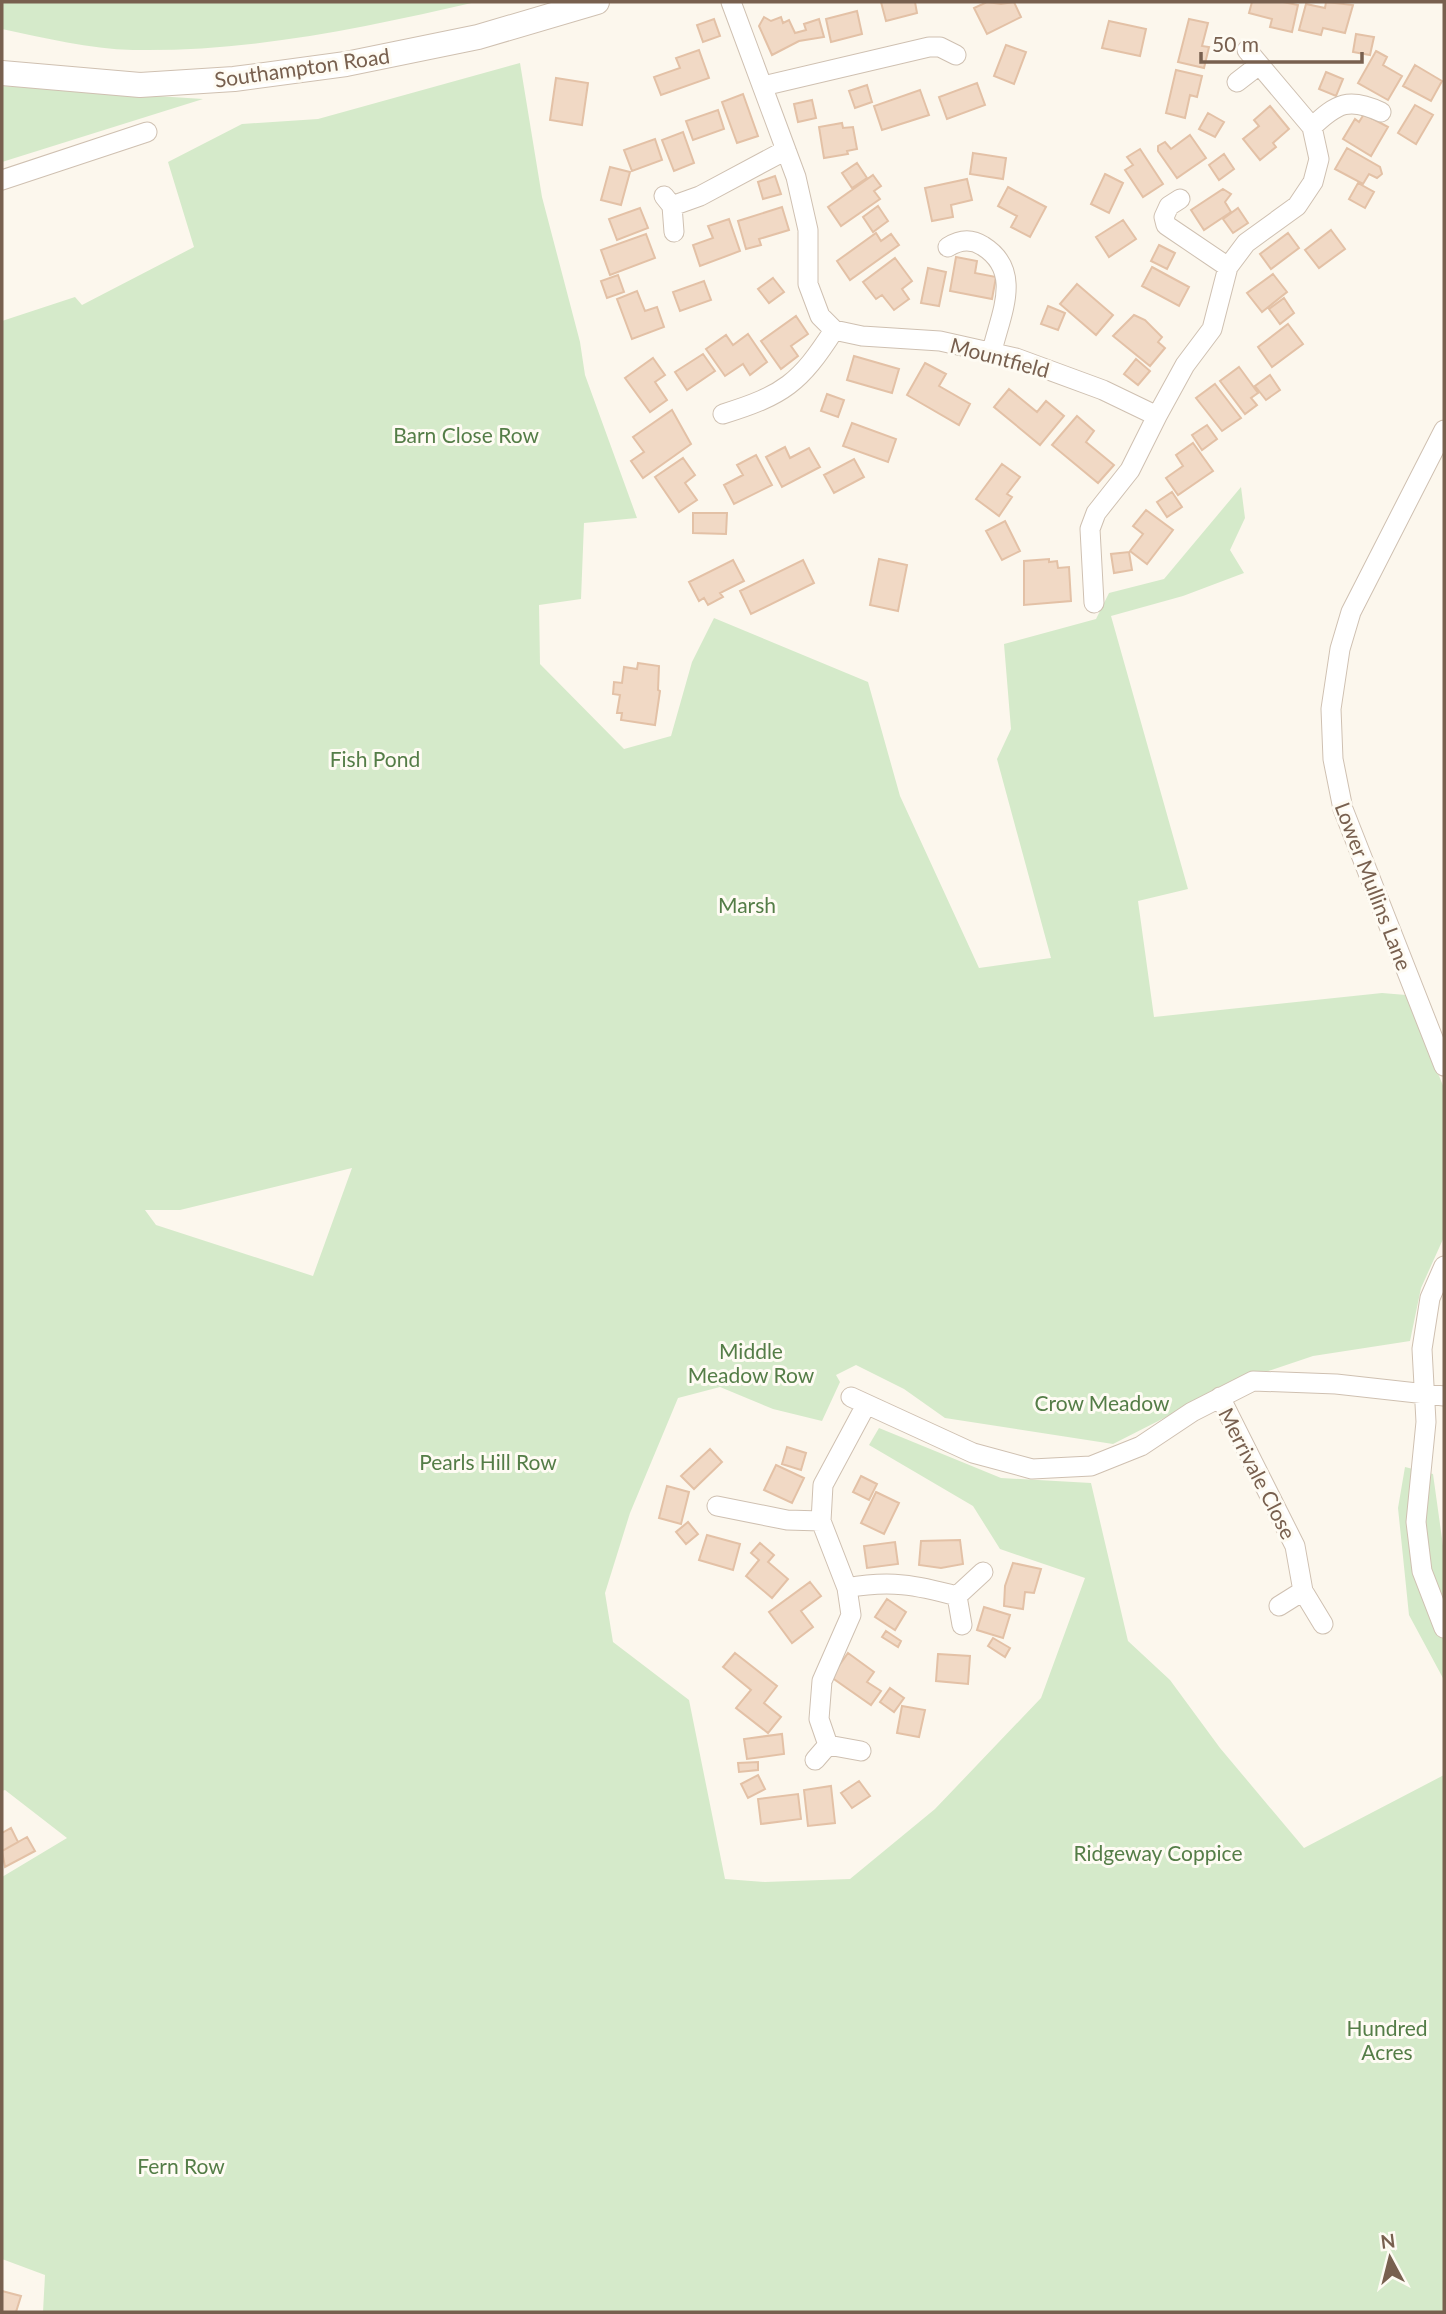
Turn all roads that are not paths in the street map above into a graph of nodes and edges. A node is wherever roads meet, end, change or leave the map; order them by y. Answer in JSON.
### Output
{"nodes":[{"id":1,"x":597,"y":2,"type":"edge"},
{"id":2,"x":731,"y":2,"type":"edge"},
{"id":3,"x":956,"y":55,"type":"dead end"},
{"id":4,"x":2,"y":73,"type":"edge"},
{"id":5,"x":1237,"y":82,"type":"dead end"},
{"id":6,"x":763,"y":86,"type":"junction"},
{"id":7,"x":1381,"y":112,"type":"dead end"},
{"id":8,"x":1312,"y":127,"type":"junction"},
{"id":9,"x":147,"y":132,"type":"dead end"},
{"id":10,"x":786,"y":149,"type":"junction"},
{"id":11,"x":2,"y":180,"type":"edge"},
{"id":12,"x":1180,"y":199,"type":"dead end"},
{"id":13,"x":674,"y":232,"type":"dead end"},
{"id":14,"x":947,"y":247,"type":"dead end"},
{"id":15,"x":1228,"y":267,"type":"junction"},
{"id":16,"x":834,"y":330,"type":"junction"},
{"id":17,"x":992,"y":351,"type":"junction"},
{"id":18,"x":723,"y":414,"type":"dead end"},
{"id":19,"x":1157,"y":416,"type":"junction"},
{"id":20,"x":1444,"y":430,"type":"edge"},
{"id":21,"x":1094,"y":603,"type":"dead end"},
{"id":22,"x":1444,"y":1066,"type":"edge"},
{"id":23,"x":1444,"y":1266,"type":"edge"},
{"id":24,"x":1423,"y":1394,"type":"junction"},
{"id":25,"x":1444,"y":1396,"type":"edge"},
{"id":26,"x":1220,"y":1397,"type":"junction"},
{"id":27,"x":717,"y":1506,"type":"dead end"},
{"id":28,"x":821,"y":1521,"type":"junction"},
{"id":29,"x":983,"y":1572,"type":"dead end"},
{"id":30,"x":847,"y":1588,"type":"junction"},
{"id":31,"x":1303,"y":1591,"type":"junction"},
{"id":32,"x":957,"y":1596,"type":"junction"},
{"id":33,"x":1279,"y":1606,"type":"dead end"},
{"id":34,"x":1323,"y":1624,"type":"dead end"},
{"id":35,"x":962,"y":1625,"type":"dead end"},
{"id":36,"x":1444,"y":1628,"type":"edge"},
{"id":37,"x":828,"y":1745,"type":"junction"},
{"id":38,"x":862,"y":1751,"type":"dead end"},
{"id":39,"x":815,"y":1760,"type":"dead end"}],
"edges":[{"from":1,"to":4,"type":"street","name":"Southampton Road"},
{"from":2,"to":6,"type":"street"},
{"from":3,"to":6,"type":"street"},
{"from":5,"to":8,"type":"street"},
{"from":6,"to":10,"type":"street"},
{"from":7,"to":8,"type":"street"},
{"from":8,"to":15,"type":"street"},
{"from":9,"to":11,"type":"street"},
{"from":10,"to":13,"type":"street"},
{"from":10,"to":16,"type":"street"},
{"from":12,"to":15,"type":"street"},
{"from":14,"to":17,"type":"street"},
{"from":15,"to":19,"type":"street"},
{"from":16,"to":17,"type":"street","name":"Mountfield"},
{"from":16,"to":18,"type":"street"},
{"from":17,"to":19,"type":"street","name":"Mountfield"},
{"from":19,"to":21,"type":"street"},
{"from":20,"to":22,"type":"street","name":"Lower Mullins Lane"},
{"from":23,"to":24,"type":"street"},
{"from":24,"to":25,"type":"street"},
{"from":24,"to":26,"type":"street"},
{"from":24,"to":36,"type":"street"},
{"from":26,"to":28,"type":"street"},
{"from":26,"to":31,"type":"street","name":"Merrivale Close"},
{"from":27,"to":28,"type":"street"},
{"from":28,"to":30,"type":"street"},
{"from":29,"to":32,"type":"street"},
{"from":30,"to":32,"type":"street"},
{"from":30,"to":37,"type":"street"},
{"from":31,"to":33,"type":"street"},
{"from":31,"to":34,"type":"street","name":"Merrivale Close"},
{"from":32,"to":35,"type":"street"},
{"from":37,"to":38,"type":"street"},
{"from":37,"to":39,"type":"street"}]}
